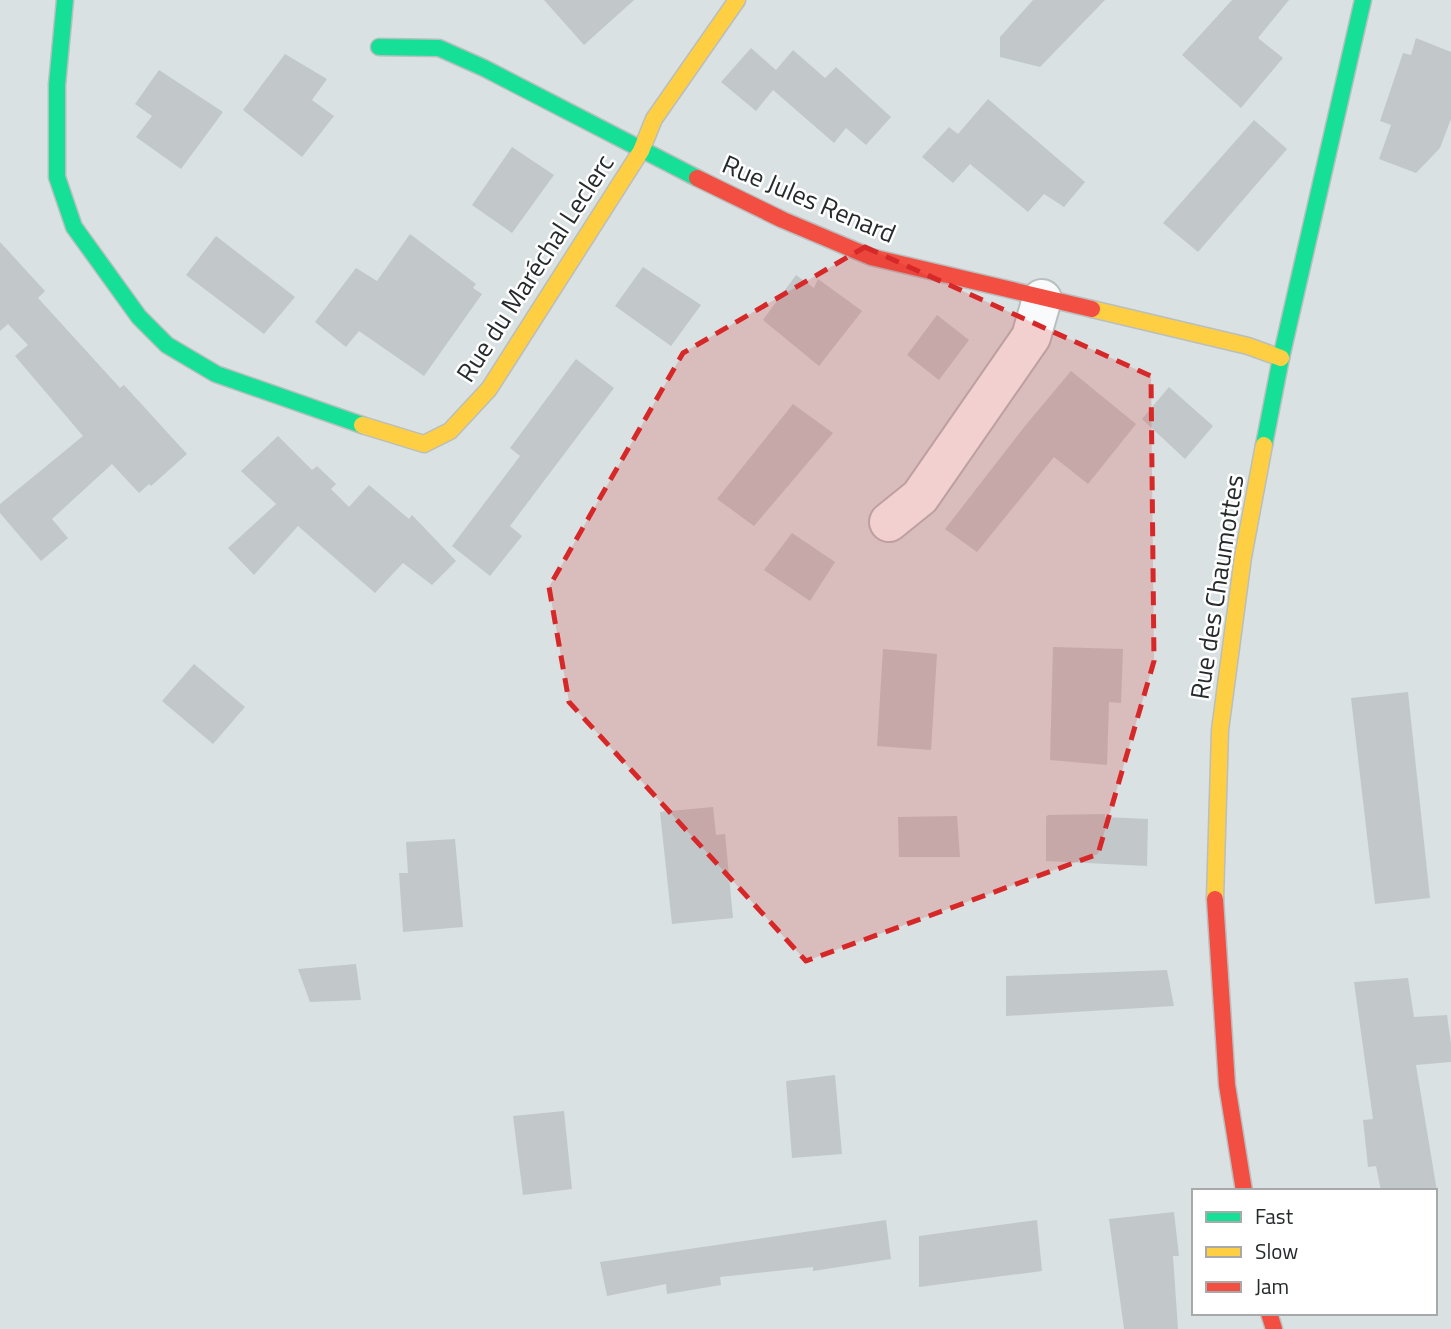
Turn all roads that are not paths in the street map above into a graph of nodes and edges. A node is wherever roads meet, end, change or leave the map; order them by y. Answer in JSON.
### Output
{"nodes":[{"id":1,"x":65,"y":0,"type":"edge"},
{"id":2,"x":737,"y":0,"type":"edge"},
{"id":3,"x":1363,"y":0,"type":"edge"},
{"id":4,"x":379,"y":47,"type":"dead end"},
{"id":5,"x":641,"y":151,"type":"junction"},
{"id":6,"x":1042,"y":299,"type":"junction"},
{"id":7,"x":1282,"y":358,"type":"junction"},
{"id":8,"x":889,"y":522,"type":"dead end"},
{"id":9,"x":1244,"y":1189,"type":"edge"}],
"edges":[{"from":1,"to":5,"type":"street","name":"Rue du Maréchal Leclerc"},
{"from":2,"to":5,"type":"street","name":"Rue du Maréchal Leclerc"},
{"from":3,"to":7,"type":"street","name":"Rue des Chaumottes"},
{"from":4,"to":5,"type":"street","name":"Rue Jules Renard"},
{"from":5,"to":6,"type":"street","name":"Rue Jules Renard"},
{"from":6,"to":7,"type":"street","name":"Rue Jules Renard"},
{"from":6,"to":8,"type":"street"},
{"from":7,"to":9,"type":"street","name":"Rue des Chaumottes"}]}
